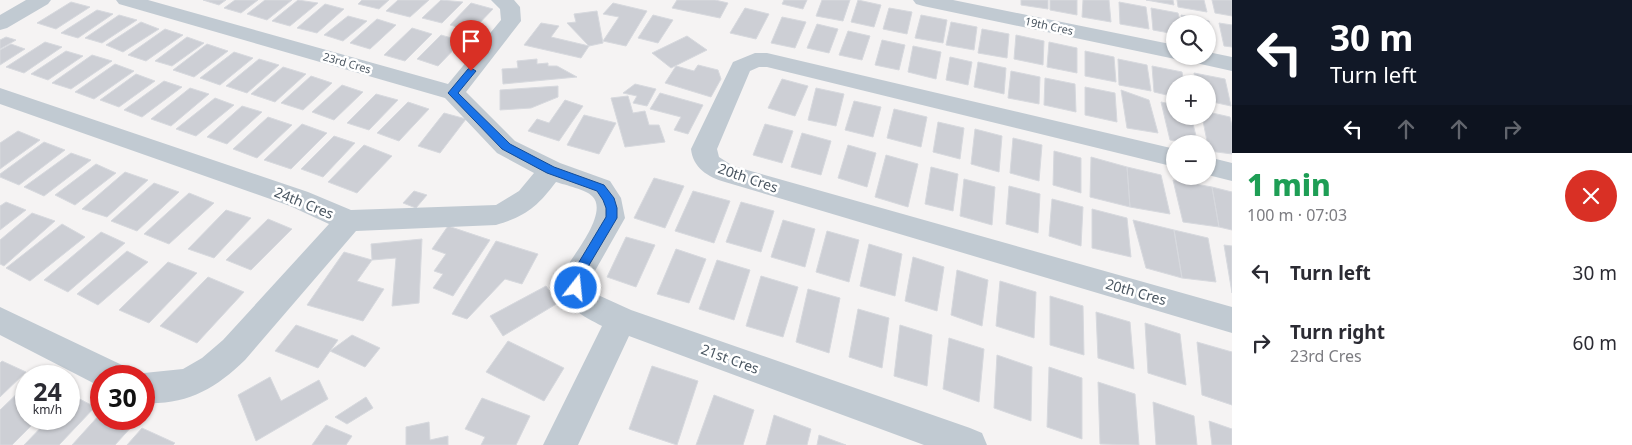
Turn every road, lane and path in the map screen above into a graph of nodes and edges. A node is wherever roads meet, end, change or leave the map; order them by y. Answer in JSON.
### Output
{"nodes":[{"id":1,"x":41,"y":0,"type":"edge"},
{"id":2,"x":126,"y":0,"type":"edge"},
{"id":3,"x":501,"y":0,"type":"edge"},
{"id":4,"x":923,"y":0,"type":"edge"},
{"id":5,"x":0,"y":24,"type":"edge"},
{"id":6,"x":1166,"y":50,"type":"edge"},
{"id":7,"x":1216,"y":61,"type":"edge"},
{"id":8,"x":1232,"y":64,"type":"edge"},
{"id":9,"x":453,"y":93,"type":"junction"},
{"id":10,"x":0,"y":96,"type":"edge"},
{"id":11,"x":1166,"y":156,"type":"edge"},
{"id":12,"x":1216,"y":168,"type":"edge"},
{"id":13,"x":550,"y":170,"type":"junction"},
{"id":14,"x":1232,"y":172,"type":"edge"},
{"id":15,"x":348,"y":221,"type":"junction"},
{"id":16,"x":0,"y":320,"type":"edge"},
{"id":17,"x":621,"y":320,"type":"junction"},
{"id":18,"x":1232,"y":320,"type":"edge"},
{"id":19,"x":90,"y":365,"type":"edge"},
{"id":20,"x":155,"y":388,"type":"edge"},
{"id":21,"x":560,"y":445,"type":"edge"},
{"id":22,"x":970,"y":445,"type":"edge"}],
"edges":[{"from":1,"to":5,"type":"street"},
{"from":2,"to":9,"type":"street","name":"23rd Cres"},
{"from":3,"to":9,"type":"street"},
{"from":4,"to":6,"type":"street","name":"19th Cres"},
{"from":7,"to":8,"type":"street"},
{"from":9,"to":13,"type":"street","name":"21st Cres"},
{"from":10,"to":15,"type":"street","name":"24th Cres"},
{"from":11,"to":18,"type":"street","name":"20th Cres"},
{"from":12,"to":14,"type":"street"},
{"from":13,"to":15,"type":"street"},
{"from":13,"to":17,"type":"street","name":"21st Cres"},
{"from":15,"to":20,"type":"street","name":"24th Cres"},
{"from":16,"to":19,"type":"street"},
{"from":17,"to":21,"type":"street"},
{"from":17,"to":22,"type":"street","name":"21st Cres"}]}
